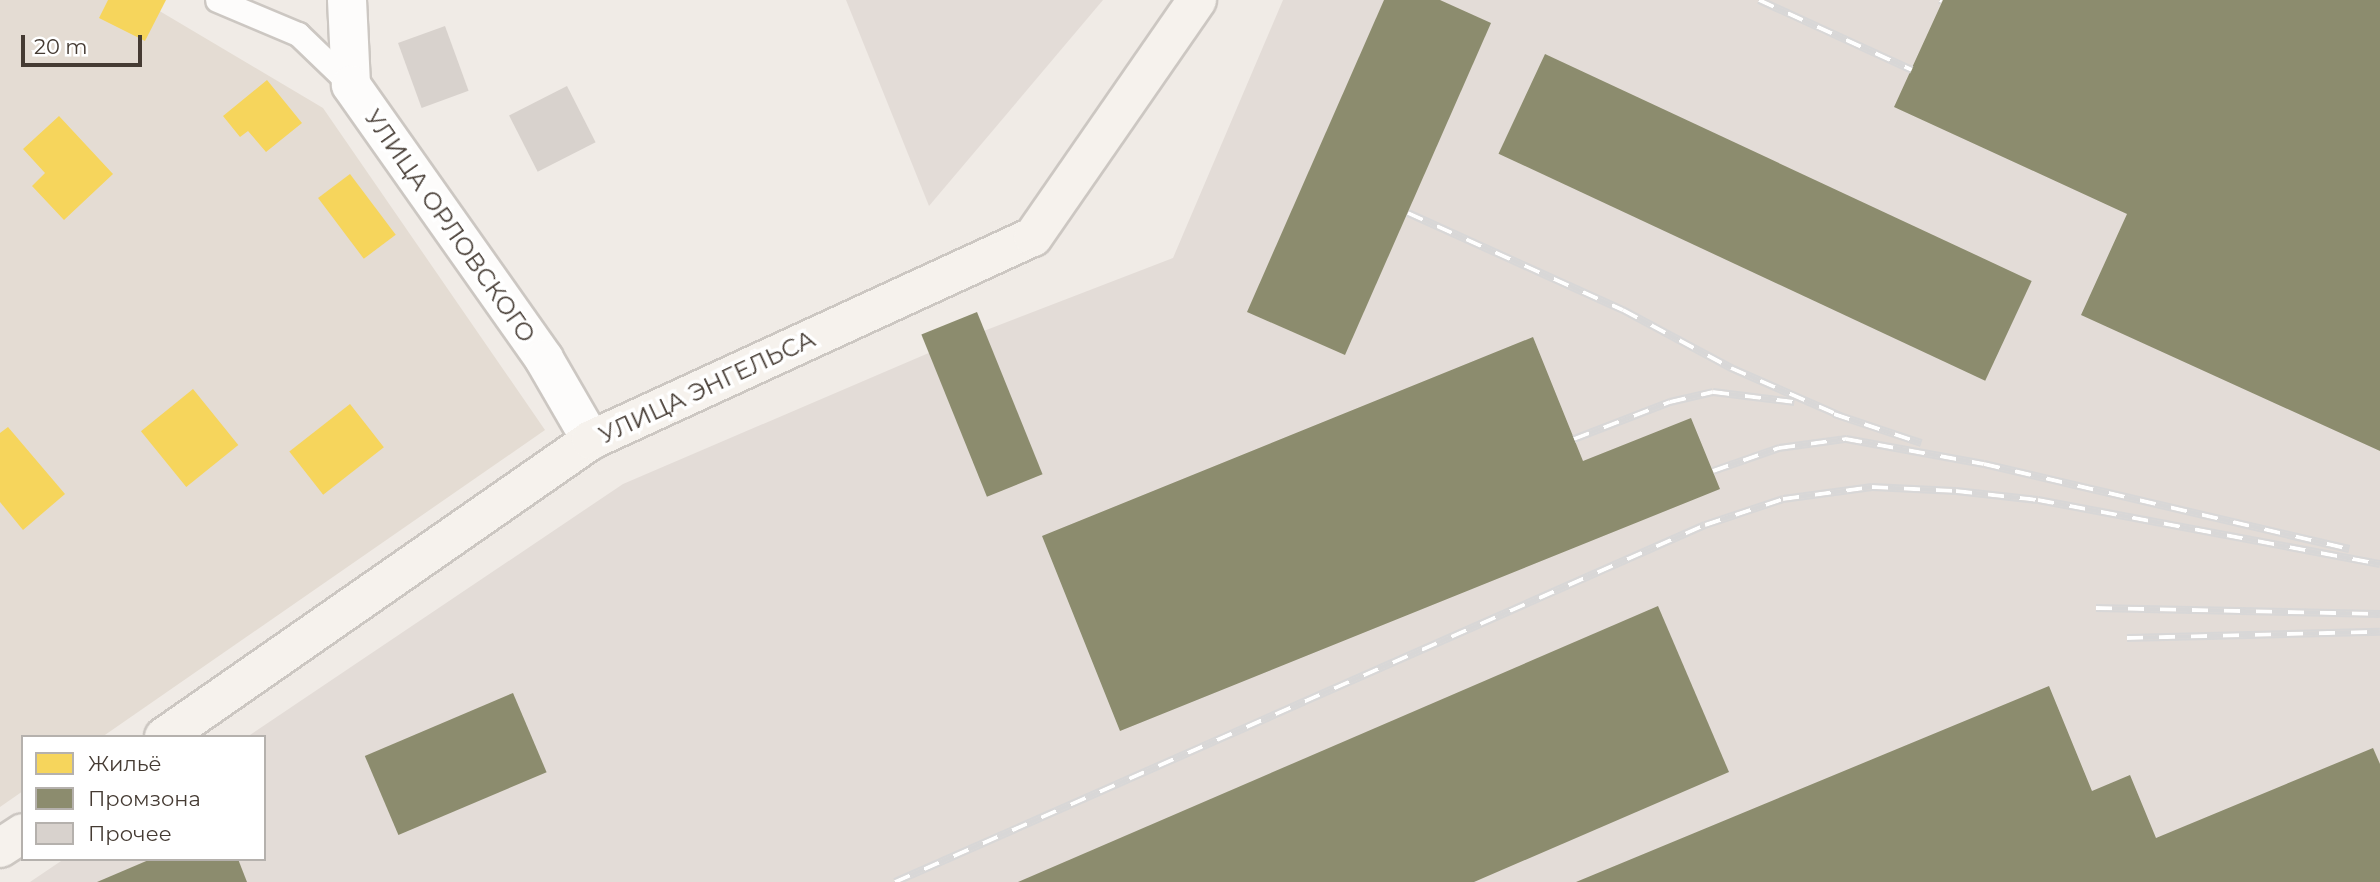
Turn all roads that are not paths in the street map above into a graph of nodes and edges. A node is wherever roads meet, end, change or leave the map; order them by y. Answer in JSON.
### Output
{"nodes":[{"id":1,"x":217,"y":0,"type":"edge"},
{"id":2,"x":347,"y":0,"type":"edge"},
{"id":3,"x":1197,"y":0,"type":"edge"},
{"id":4,"x":351,"y":85,"type":"junction"},
{"id":5,"x":591,"y":440,"type":"junction"},
{"id":6,"x":167,"y":735,"type":"edge"},
{"id":7,"x":21,"y":834,"type":"edge"},
{"id":8,"x":0,"y":848,"type":"edge"}],
"edges":[{"from":1,"to":4,"type":"lane"},
{"from":2,"to":4,"type":"street","name":"УЛИЦА ОРЛОВСКОГО"},
{"from":3,"to":5,"type":"street","name":"УЛИЦА ЭНГЕЛЬСА"},
{"from":4,"to":5,"type":"street","name":"УЛИЦА ОРЛОВСКОГО"},
{"from":5,"to":6,"type":"street","name":"УЛИЦА ЭНГЕЛЬСА"},
{"from":7,"to":8,"type":"street"}]}
